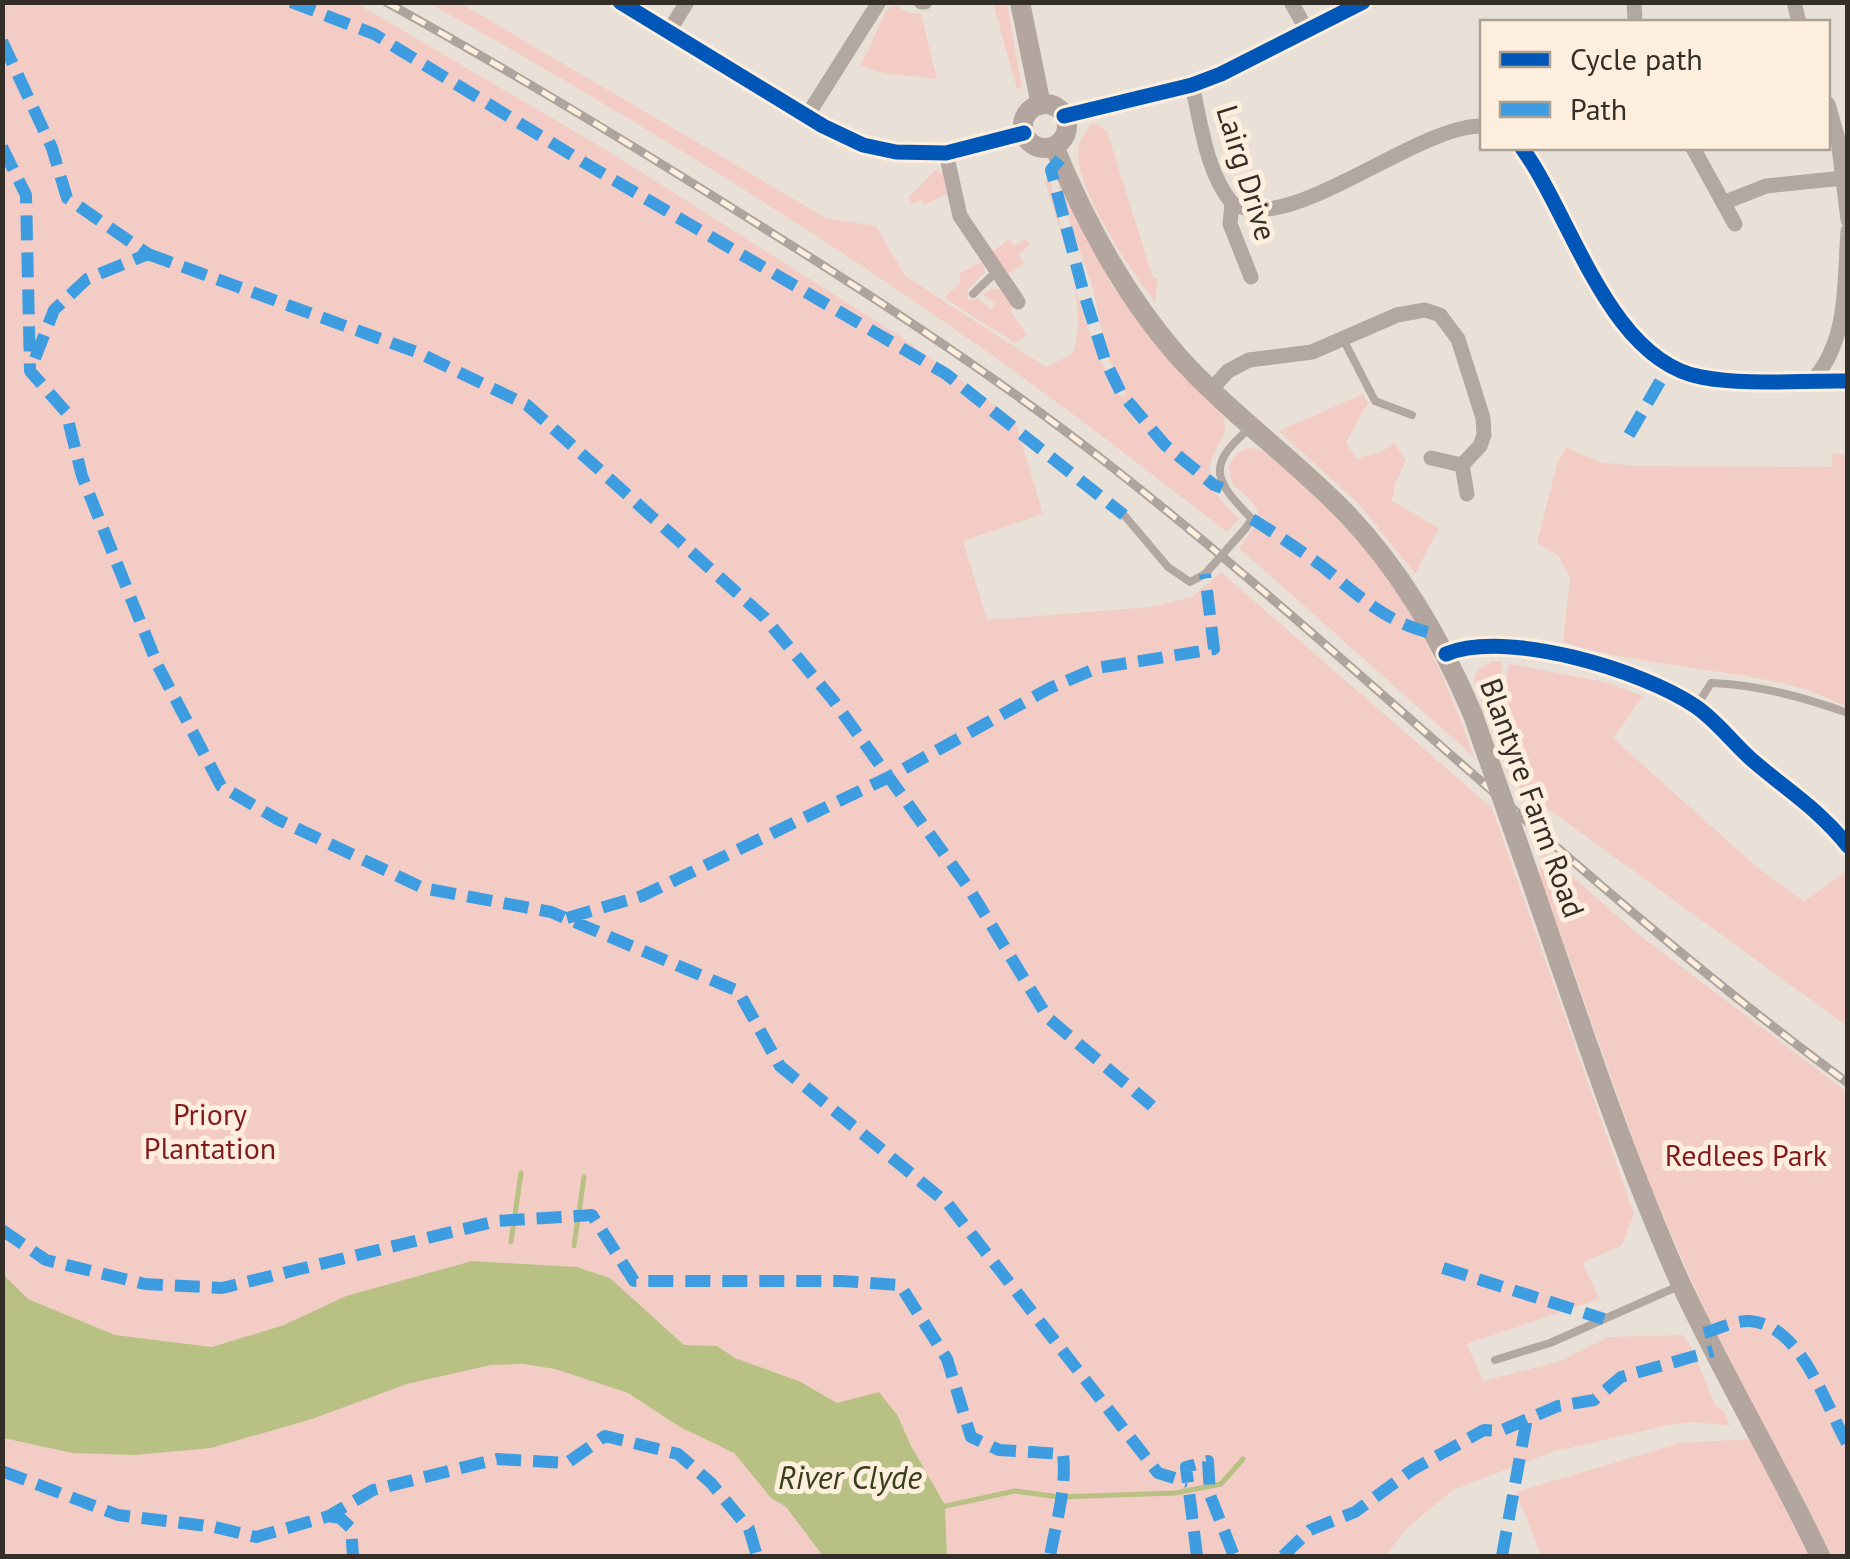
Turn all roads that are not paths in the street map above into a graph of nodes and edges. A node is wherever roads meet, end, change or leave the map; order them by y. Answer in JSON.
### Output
{"nodes":[{"id":1,"x":620,"y":2,"type":"edge"},
{"id":2,"x":687,"y":2,"type":"edge"},
{"id":3,"x":879,"y":2,"type":"edge"},
{"id":4,"x":1020,"y":2,"type":"edge"},
{"id":5,"x":1292,"y":2,"type":"edge"},
{"id":6,"x":1363,"y":2,"type":"edge"},
{"id":7,"x":669,"y":31,"type":"junction"},
{"id":8,"x":1308,"y":32,"type":"junction"},
{"id":9,"x":1192,"y":85,"type":"junction"},
{"id":10,"x":1041,"y":104,"type":"junction"},
{"id":11,"x":1830,"y":111,"type":"edge"},
{"id":12,"x":807,"y":116,"type":"junction"},
{"id":13,"x":1064,"y":116,"type":"junction"},
{"id":14,"x":1480,"y":126,"type":"edge"},
{"id":15,"x":1024,"y":133,"type":"junction"},
{"id":16,"x":1054,"y":146,"type":"junction"},
{"id":17,"x":1523,"y":150,"type":"edge"},
{"id":18,"x":1694,"y":150,"type":"edge"},
{"id":19,"x":946,"y":153,"type":"junction"},
{"id":20,"x":1844,"y":178,"type":"junction"},
{"id":21,"x":1232,"y":203,"type":"junction"},
{"id":22,"x":1724,"y":203,"type":"junction"},
{"id":23,"x":1848,"y":220,"type":"edge"},
{"id":24,"x":1735,"y":224,"type":"dead end"},
{"id":25,"x":1848,"y":232,"type":"edge"},
{"id":26,"x":997,"y":271,"type":"junction"},
{"id":27,"x":1251,"y":277,"type":"dead end"},
{"id":28,"x":973,"y":294,"type":"dead end"},
{"id":29,"x":1018,"y":302,"type":"dead end"},
{"id":30,"x":1343,"y":338,"type":"junction"},
{"id":31,"x":1812,"y":381,"type":"junction"},
{"id":32,"x":1848,"y":382,"type":"edge"},
{"id":33,"x":1210,"y":390,"type":"junction"},
{"id":34,"x":1412,"y":415,"type":"dead end"},
{"id":35,"x":1251,"y":427,"type":"junction"},
{"id":36,"x":1431,"y":458,"type":"dead end"},
{"id":37,"x":1462,"y":465,"type":"junction"},
{"id":38,"x":1467,"y":494,"type":"dead end"},
{"id":39,"x":1124,"y":515,"type":"dead end"},
{"id":40,"x":1446,"y":654,"type":"junction"},
{"id":41,"x":1696,"y":707,"type":"junction"},
{"id":42,"x":1848,"y":713,"type":"edge"},
{"id":43,"x":1848,"y":846,"type":"edge"},
{"id":44,"x":1682,"y":1284,"type":"junction"},
{"id":45,"x":1496,"y":1360,"type":"dead end"},
{"id":46,"x":1820,"y":1556,"type":"edge"}],
"edges":[{"from":1,"to":7,"type":"street"},
{"from":2,"to":7,"type":"street"},
{"from":3,"to":12,"type":"street"},
{"from":4,"to":10,"type":"main road"},
{"from":5,"to":8,"type":"street"},
{"from":6,"to":8,"type":"street"},
{"from":7,"to":12,"type":"street"},
{"from":8,"to":9,"type":"street"},
{"from":9,"to":13,"type":"street"},
{"from":9,"to":21,"type":"street","name":"Lairg Drive"},
{"from":10,"to":13,"type":"main road"},
{"from":10,"to":15,"type":"main road"},
{"from":11,"to":20,"type":"street"},
{"from":12,"to":19,"type":"street"},
{"from":13,"to":16,"type":"main road"},
{"from":14,"to":21,"type":"street"},
{"from":15,"to":16,"type":"main road"},
{"from":15,"to":19,"type":"street"},
{"from":16,"to":33,"type":"main road","name":"Blantyre Farm Road"},
{"from":17,"to":31,"type":"street"},
{"from":18,"to":22,"type":"street"},
{"from":19,"to":26,"type":"street"},
{"from":20,"to":22,"type":"street"},
{"from":20,"to":23,"type":"street"},
{"from":21,"to":27,"type":"street","name":"Lairg Drive"},
{"from":22,"to":24,"type":"street"},
{"from":25,"to":31,"type":"street"},
{"from":26,"to":28,"type":"lane"},
{"from":26,"to":29,"type":"street"},
{"from":30,"to":33,"type":"street"},
{"from":30,"to":34,"type":"lane"},
{"from":30,"to":37,"type":"street"},
{"from":31,"to":32,"type":"street"},
{"from":33,"to":35,"type":"main road","name":"Blantyre Farm Road"},
{"from":35,"to":39,"type":"lane","bridge":true},
{"from":35,"to":40,"type":"main road","name":"Blantyre Farm Road"},
{"from":36,"to":37,"type":"street"},
{"from":37,"to":38,"type":"street"},
{"from":40,"to":41,"type":"street"},
{"from":40,"to":44,"type":"main road","name":"Blantyre Farm Road","bridge":true},
{"from":41,"to":42,"type":"lane"},
{"from":41,"to":43,"type":"street"},
{"from":44,"to":45,"type":"lane"},
{"from":44,"to":46,"type":"main road","name":"Blantyre Farm Road"}]}
